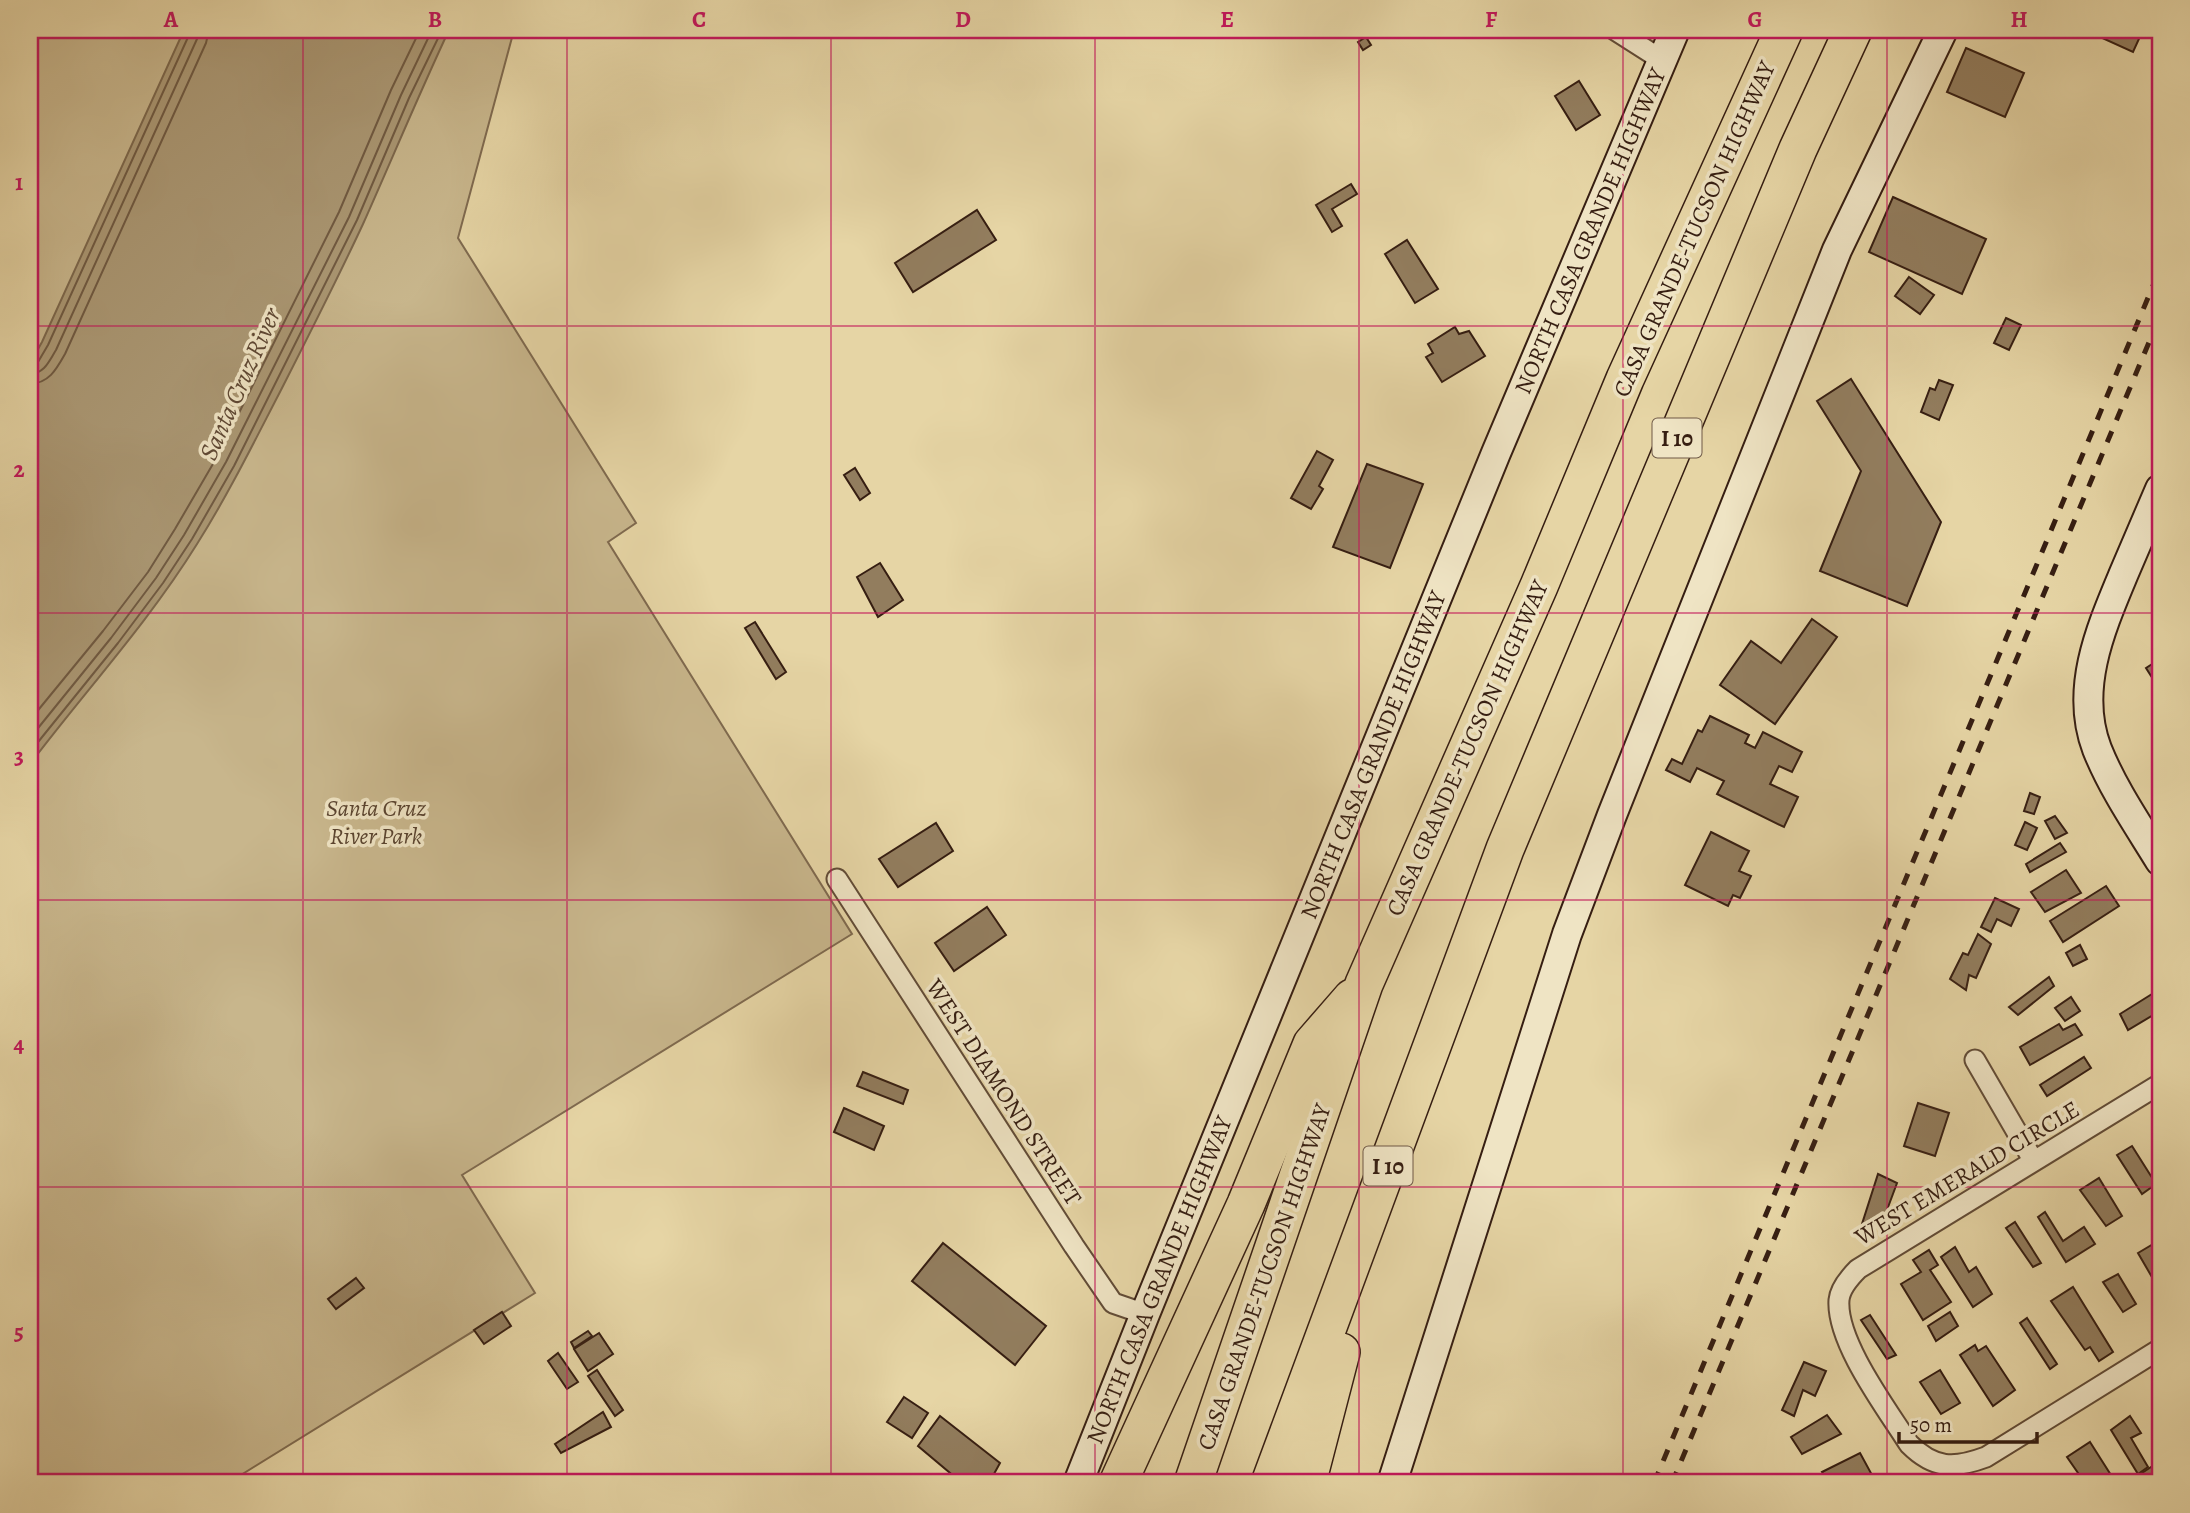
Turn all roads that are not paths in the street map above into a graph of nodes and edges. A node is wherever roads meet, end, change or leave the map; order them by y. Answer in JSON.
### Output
{"nodes":[{"id":1,"x":1615,"y":30,"type":"edge"},
{"id":2,"x":1675,"y":30,"type":"edge"},
{"id":3,"x":1784,"y":30,"type":"edge"},
{"id":4,"x":1853,"y":30,"type":"edge"},
{"id":5,"x":1943,"y":30,"type":"edge"},
{"id":6,"x":1662,"y":60,"type":"junction"},
{"id":7,"x":2160,"y":489,"type":"edge"},
{"id":8,"x":2160,"y":861,"type":"edge"},
{"id":9,"x":837,"y":879,"type":"dead end"},
{"id":10,"x":1364,"y":984,"type":"junction"},
{"id":11,"x":1975,"y":1060,"type":"dead end"},
{"id":12,"x":2160,"y":1084,"type":"edge"},
{"id":13,"x":2033,"y":1160,"type":"junction"},
{"id":14,"x":1373,"y":1205,"type":"junction"},
{"id":15,"x":1144,"y":1314,"type":"junction"},
{"id":16,"x":2160,"y":1349,"type":"edge"},
{"id":17,"x":1078,"y":1483,"type":"edge"},
{"id":18,"x":1118,"y":1483,"type":"edge"},
{"id":19,"x":1193,"y":1483,"type":"edge"},
{"id":20,"x":1270,"y":1483,"type":"edge"},
{"id":21,"x":1307,"y":1483,"type":"edge"},
{"id":22,"x":1392,"y":1483,"type":"edge"}],
"edges":[{"from":1,"to":6,"type":"street"},
{"from":2,"to":6,"type":"main road","name":"NORTH CASA GRANDE HIGHWAY"},
{"from":3,"to":10,"type":"highway","name":"CASA GRANDE-TUCSON HIGHWAY"},
{"from":4,"to":14,"type":"highway","number":"I 10"},
{"from":5,"to":22,"type":"main road"},
{"from":6,"to":15,"type":"main road","name":"NORTH CASA GRANDE HIGHWAY"},
{"from":7,"to":8,"type":"main road"},
{"from":9,"to":15,"type":"street","name":"WEST DIAMOND STREET"},
{"from":10,"to":18,"type":"highway"},
{"from":10,"to":19,"type":"highway","name":"CASA GRANDE-TUCSON HIGHWAY"},
{"from":11,"to":13,"type":"street"},
{"from":12,"to":13,"type":"street","name":"WEST EMERALD CIRCLE"},
{"from":13,"to":16,"type":"street","name":"WEST EMERALD CIRCLE"},
{"from":14,"to":20,"type":"highway","number":"I 10"},
{"from":14,"to":21,"type":"highway"},
{"from":15,"to":17,"type":"main road","name":"NORTH CASA GRANDE HIGHWAY"}]}
